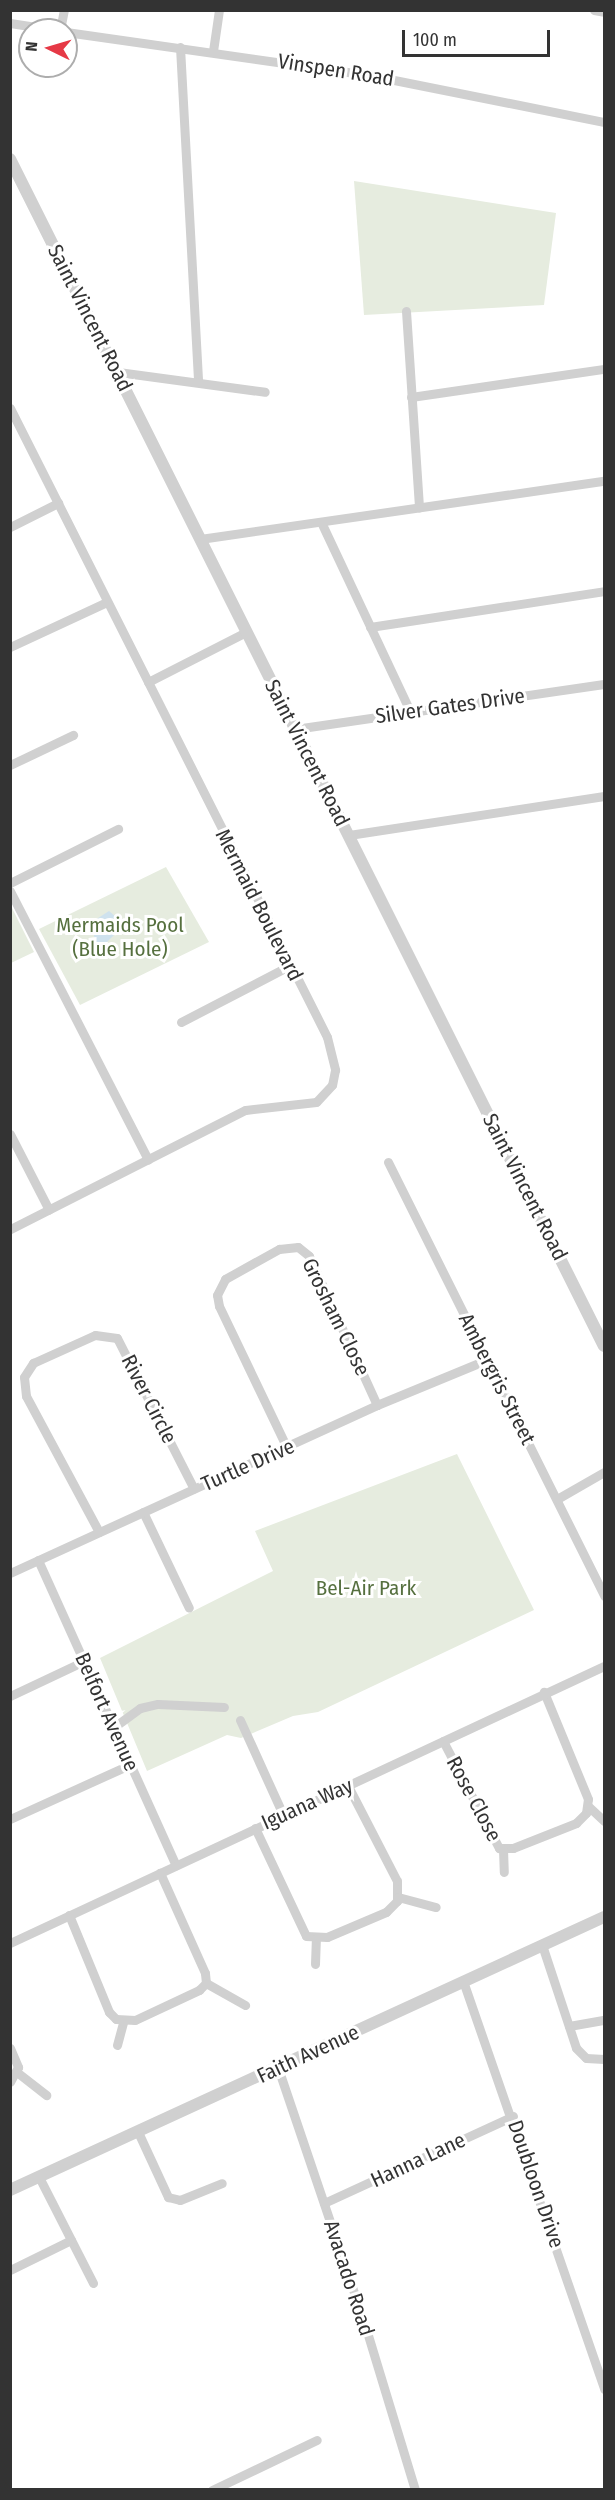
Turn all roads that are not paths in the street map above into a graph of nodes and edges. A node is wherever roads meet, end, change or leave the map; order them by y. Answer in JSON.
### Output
{"nodes":[{"id":1,"x":219,"y":10,"type":"edge"},
{"id":2,"x":594,"y":10,"type":"edge"},
{"id":3,"x":604,"y":12,"type":"edge"},
{"id":4,"x":78,"y":34,"type":"edge"},
{"id":5,"x":180,"y":47,"type":"junction"},
{"id":6,"x":213,"y":51,"type":"junction"},
{"id":7,"x":604,"y":121,"type":"edge"},
{"id":8,"x":10,"y":159,"type":"edge"},
{"id":9,"x":406,"y":311,"type":"dead end"},
{"id":10,"x":604,"y":369,"type":"edge"},
{"id":11,"x":118,"y":372,"type":"junction"},
{"id":12,"x":198,"y":382,"type":"junction"},
{"id":13,"x":265,"y":392,"type":"dead end"},
{"id":14,"x":411,"y":397,"type":"junction"},
{"id":15,"x":11,"y":410,"type":"edge"},
{"id":16,"x":604,"y":481,"type":"edge"},
{"id":17,"x":58,"y":503,"type":"junction"},
{"id":18,"x":419,"y":508,"type":"junction"},
{"id":19,"x":321,"y":522,"type":"junction"},
{"id":20,"x":10,"y":527,"type":"edge"},
{"id":21,"x":200,"y":539,"type":"junction"},
{"id":22,"x":604,"y":591,"type":"edge"},
{"id":23,"x":108,"y":602,"type":"junction"},
{"id":24,"x":370,"y":627,"type":"junction"},
{"id":25,"x":246,"y":632,"type":"junction"},
{"id":26,"x":10,"y":647,"type":"edge"},
{"id":27,"x":148,"y":682,"type":"junction"},
{"id":28,"x":604,"y":684,"type":"edge"},
{"id":29,"x":411,"y":711,"type":"junction"},
{"id":30,"x":295,"y":729,"type":"junction"},
{"id":31,"x":73,"y":735,"type":"dead end"},
{"id":32,"x":10,"y":765,"type":"edge"},
{"id":33,"x":604,"y":796,"type":"edge"},
{"id":34,"x":118,"y":829,"type":"dead end"},
{"id":35,"x":349,"y":835,"type":"junction"},
{"id":36,"x":10,"y":883,"type":"edge"},
{"id":37,"x":10,"y":891,"type":"edge"},
{"id":38,"x":289,"y":966,"type":"junction"},
{"id":39,"x":181,"y":1022,"type":"dead end"},
{"id":40,"x":10,"y":1134,"type":"edge"},
{"id":41,"x":148,"y":1160,"type":"junction"},
{"id":42,"x":388,"y":1162,"type":"dead end"},
{"id":43,"x":49,"y":1210,"type":"junction"},
{"id":44,"x":10,"y":1229,"type":"edge"},
{"id":45,"x":604,"y":1346,"type":"edge"},
{"id":46,"x":486,"y":1360,"type":"junction"},
{"id":47,"x":378,"y":1405,"type":"junction"},
{"id":48,"x":287,"y":1448,"type":"junction"},
{"id":49,"x":604,"y":1472,"type":"edge"},
{"id":50,"x":194,"y":1489,"type":"junction"},
{"id":51,"x":557,"y":1499,"type":"junction"},
{"id":52,"x":143,"y":1512,"type":"junction"},
{"id":53,"x":99,"y":1532,"type":"junction"},
{"id":54,"x":38,"y":1560,"type":"junction"},
{"id":55,"x":10,"y":1573,"type":"edge"},
{"id":56,"x":604,"y":1596,"type":"edge"},
{"id":57,"x":189,"y":1608,"type":"dead end"},
{"id":58,"x":84,"y":1661,"type":"junction"},
{"id":59,"x":604,"y":1666,"type":"edge"},
{"id":60,"x":544,"y":1692,"type":"junction"},
{"id":61,"x":10,"y":1696,"type":"edge"},
{"id":62,"x":224,"y":1707,"type":"dead end"},
{"id":63,"x":240,"y":1720,"type":"dead end"},
{"id":64,"x":114,"y":1727,"type":"junction"},
{"id":65,"x":443,"y":1741,"type":"junction"},
{"id":66,"x":130,"y":1764,"type":"junction"},
{"id":67,"x":348,"y":1786,"type":"junction"},
{"id":68,"x":588,"y":1806,"type":"junction"},
{"id":69,"x":283,"y":1815,"type":"junction"},
{"id":70,"x":10,"y":1819,"type":"edge"},
{"id":71,"x":604,"y":1821,"type":"edge"},
{"id":72,"x":255,"y":1828,"type":"junction"},
{"id":73,"x":503,"y":1849,"type":"junction"},
{"id":74,"x":176,"y":1864,"type":"junction"},
{"id":75,"x":504,"y":1872,"type":"dead end"},
{"id":76,"x":160,"y":1873,"type":"junction"},
{"id":77,"x":398,"y":1897,"type":"junction"},
{"id":78,"x":436,"y":1907,"type":"dead end"},
{"id":79,"x":69,"y":1915,"type":"junction"},
{"id":80,"x":604,"y":1917,"type":"edge"},
{"id":81,"x":316,"y":1939,"type":"junction"},
{"id":82,"x":10,"y":1943,"type":"edge"},
{"id":83,"x":542,"y":1944,"type":"junction"},
{"id":84,"x":315,"y":1964,"type":"dead end"},
{"id":85,"x":463,"y":1981,"type":"junction"},
{"id":86,"x":206,"y":1983,"type":"junction"},
{"id":87,"x":245,"y":2005,"type":"dead end"},
{"id":88,"x":604,"y":2020,"type":"edge"},
{"id":89,"x":123,"y":2022,"type":"junction"},
{"id":90,"x":569,"y":2026,"type":"junction"},
{"id":91,"x":117,"y":2045,"type":"dead end"},
{"id":92,"x":10,"y":2048,"type":"edge"},
{"id":93,"x":604,"y":2059,"type":"edge"},
{"id":94,"x":278,"y":2068,"type":"junction"},
{"id":95,"x":18,"y":2073,"type":"junction"},
{"id":96,"x":10,"y":2082,"type":"edge"},
{"id":97,"x":46,"y":2095,"type":"dead end"},
{"id":98,"x":513,"y":2116,"type":"junction"},
{"id":99,"x":138,"y":2132,"type":"junction"},
{"id":100,"x":39,"y":2177,"type":"junction"},
{"id":101,"x":222,"y":2183,"type":"dead end"},
{"id":102,"x":10,"y":2190,"type":"edge"},
{"id":103,"x":324,"y":2204,"type":"junction"},
{"id":104,"x":71,"y":2240,"type":"junction"},
{"id":105,"x":10,"y":2270,"type":"edge"},
{"id":106,"x":93,"y":2283,"type":"dead end"},
{"id":107,"x":604,"y":2389,"type":"edge"},
{"id":108,"x":317,"y":2440,"type":"dead end"},
{"id":109,"x":212,"y":2490,"type":"edge"},
{"id":110,"x":415,"y":2490,"type":"edge"}],
"edges":[{"from":1,"to":6,"type":"street"},
{"from":2,"to":3,"type":"street"},
{"from":4,"to":5,"type":"street","name":"Vinspen Road"},
{"from":5,"to":6,"type":"street","name":"Vinspen Road"},
{"from":5,"to":12,"type":"street"},
{"from":6,"to":7,"type":"street","name":"Vinspen Road"},
{"from":8,"to":11,"type":"street","name":"Saint Vincent Road"},
{"from":9,"to":14,"type":"street"},
{"from":10,"to":14,"type":"street"},
{"from":11,"to":12,"type":"street"},
{"from":11,"to":21,"type":"street","name":"Saint Vincent Road"},
{"from":12,"to":13,"type":"street"},
{"from":14,"to":18,"type":"street"},
{"from":15,"to":17,"type":"street","name":"Mermaid Boulevard"},
{"from":16,"to":18,"type":"street"},
{"from":17,"to":20,"type":"street"},
{"from":17,"to":23,"type":"street","name":"Mermaid Boulevard"},
{"from":18,"to":19,"type":"street"},
{"from":19,"to":21,"type":"street"},
{"from":19,"to":24,"type":"street"},
{"from":21,"to":25,"type":"street","name":"Saint Vincent Road"},
{"from":22,"to":24,"type":"street"},
{"from":23,"to":26,"type":"street"},
{"from":23,"to":27,"type":"street","name":"Mermaid Boulevard"},
{"from":24,"to":29,"type":"street"},
{"from":25,"to":27,"type":"street"},
{"from":25,"to":30,"type":"street","name":"Saint Vincent Road"},
{"from":27,"to":38,"type":"street","name":"Mermaid Boulevard"},
{"from":28,"to":29,"type":"street","name":"Silver Gates Drive"},
{"from":29,"to":30,"type":"street","name":"Silver Gates Drive"},
{"from":30,"to":35,"type":"street","name":"Saint Vincent Road"},
{"from":31,"to":32,"type":"street"},
{"from":33,"to":35,"type":"street"},
{"from":34,"to":36,"type":"street"},
{"from":35,"to":45,"type":"street","name":"Saint Vincent Road"},
{"from":37,"to":41,"type":"street"},
{"from":38,"to":39,"type":"street"},
{"from":38,"to":41,"type":"street","name":"Mermaid Boulevard"},
{"from":40,"to":43,"type":"street"},
{"from":41,"to":43,"type":"street","name":"Mermaid Boulevard"},
{"from":42,"to":46,"type":"street","name":"Ambergris Street"},
{"from":43,"to":44,"type":"street","name":"Mermaid Boulevard"},
{"from":46,"to":47,"type":"street","name":"Turtle Drive"},
{"from":46,"to":51,"type":"street","name":"Ambergris Street"},
{"from":47,"to":48,"type":"street","name":"Turtle Drive"},
{"from":47,"to":48,"type":"street","name":"Grosham Close"},
{"from":48,"to":50,"type":"street","name":"Turtle Drive"},
{"from":49,"to":51,"type":"street"},
{"from":50,"to":52,"type":"street","name":"Turtle Drive"},
{"from":50,"to":53,"type":"street","name":"River Circle"},
{"from":51,"to":56,"type":"street","name":"Ambergris Street"},
{"from":52,"to":53,"type":"street","name":"Turtle Drive"},
{"from":52,"to":57,"type":"street"},
{"from":53,"to":54,"type":"street","name":"Turtle Drive"},
{"from":54,"to":55,"type":"street","name":"Turtle Drive"},
{"from":54,"to":58,"type":"street","name":"Belfort Avenue"},
{"from":58,"to":61,"type":"street"},
{"from":58,"to":64,"type":"street","name":"Belfort Avenue"},
{"from":59,"to":60,"type":"street","name":"Iguana Way"},
{"from":60,"to":65,"type":"street","name":"Iguana Way"},
{"from":60,"to":68,"type":"street"},
{"from":62,"to":64,"type":"street"},
{"from":63,"to":69,"type":"street"},
{"from":64,"to":66,"type":"street","name":"Belfort Avenue"},
{"from":65,"to":67,"type":"street","name":"Iguana Way"},
{"from":65,"to":73,"type":"street","name":"Rose Close"},
{"from":66,"to":70,"type":"street"},
{"from":66,"to":74,"type":"street","name":"Belfort Avenue"},
{"from":67,"to":69,"type":"street","name":"Iguana Way"},
{"from":67,"to":77,"type":"street"},
{"from":68,"to":71,"type":"street"},
{"from":68,"to":73,"type":"street","name":"Rose Close"},
{"from":69,"to":72,"type":"street","name":"Iguana Way"},
{"from":72,"to":74,"type":"street","name":"Iguana Way"},
{"from":72,"to":81,"type":"street"},
{"from":73,"to":75,"type":"street"},
{"from":74,"to":76,"type":"street","name":"Iguana Way"},
{"from":76,"to":79,"type":"street","name":"Iguana Way"},
{"from":76,"to":86,"type":"street"},
{"from":77,"to":78,"type":"street"},
{"from":77,"to":81,"type":"street"},
{"from":79,"to":82,"type":"street","name":"Iguana Way"},
{"from":79,"to":89,"type":"street"},
{"from":80,"to":83,"type":"street","name":"Faith Avenue"},
{"from":81,"to":84,"type":"street"},
{"from":83,"to":85,"type":"street","name":"Faith Avenue"},
{"from":83,"to":90,"type":"street"},
{"from":85,"to":94,"type":"street","name":"Faith Avenue"},
{"from":85,"to":98,"type":"street","name":"Doubloon Drive"},
{"from":86,"to":87,"type":"street"},
{"from":86,"to":89,"type":"street"},
{"from":88,"to":90,"type":"street"},
{"from":89,"to":91,"type":"street"},
{"from":90,"to":93,"type":"street"},
{"from":92,"to":95,"type":"street"},
{"from":94,"to":99,"type":"street","name":"Faith Avenue"},
{"from":94,"to":103,"type":"street","name":"Avacado Road"},
{"from":95,"to":96,"type":"street"},
{"from":95,"to":97,"type":"street"},
{"from":98,"to":103,"type":"street","name":"Hanna Lane"},
{"from":98,"to":107,"type":"street","name":"Doubloon Drive"},
{"from":99,"to":100,"type":"street","name":"Faith Avenue"},
{"from":99,"to":101,"type":"street"},
{"from":100,"to":102,"type":"street","name":"Faith Avenue"},
{"from":100,"to":104,"type":"street"},
{"from":103,"to":110,"type":"street","name":"Avacado Road"},
{"from":104,"to":105,"type":"street"},
{"from":104,"to":106,"type":"street"},
{"from":108,"to":109,"type":"street"}]}
